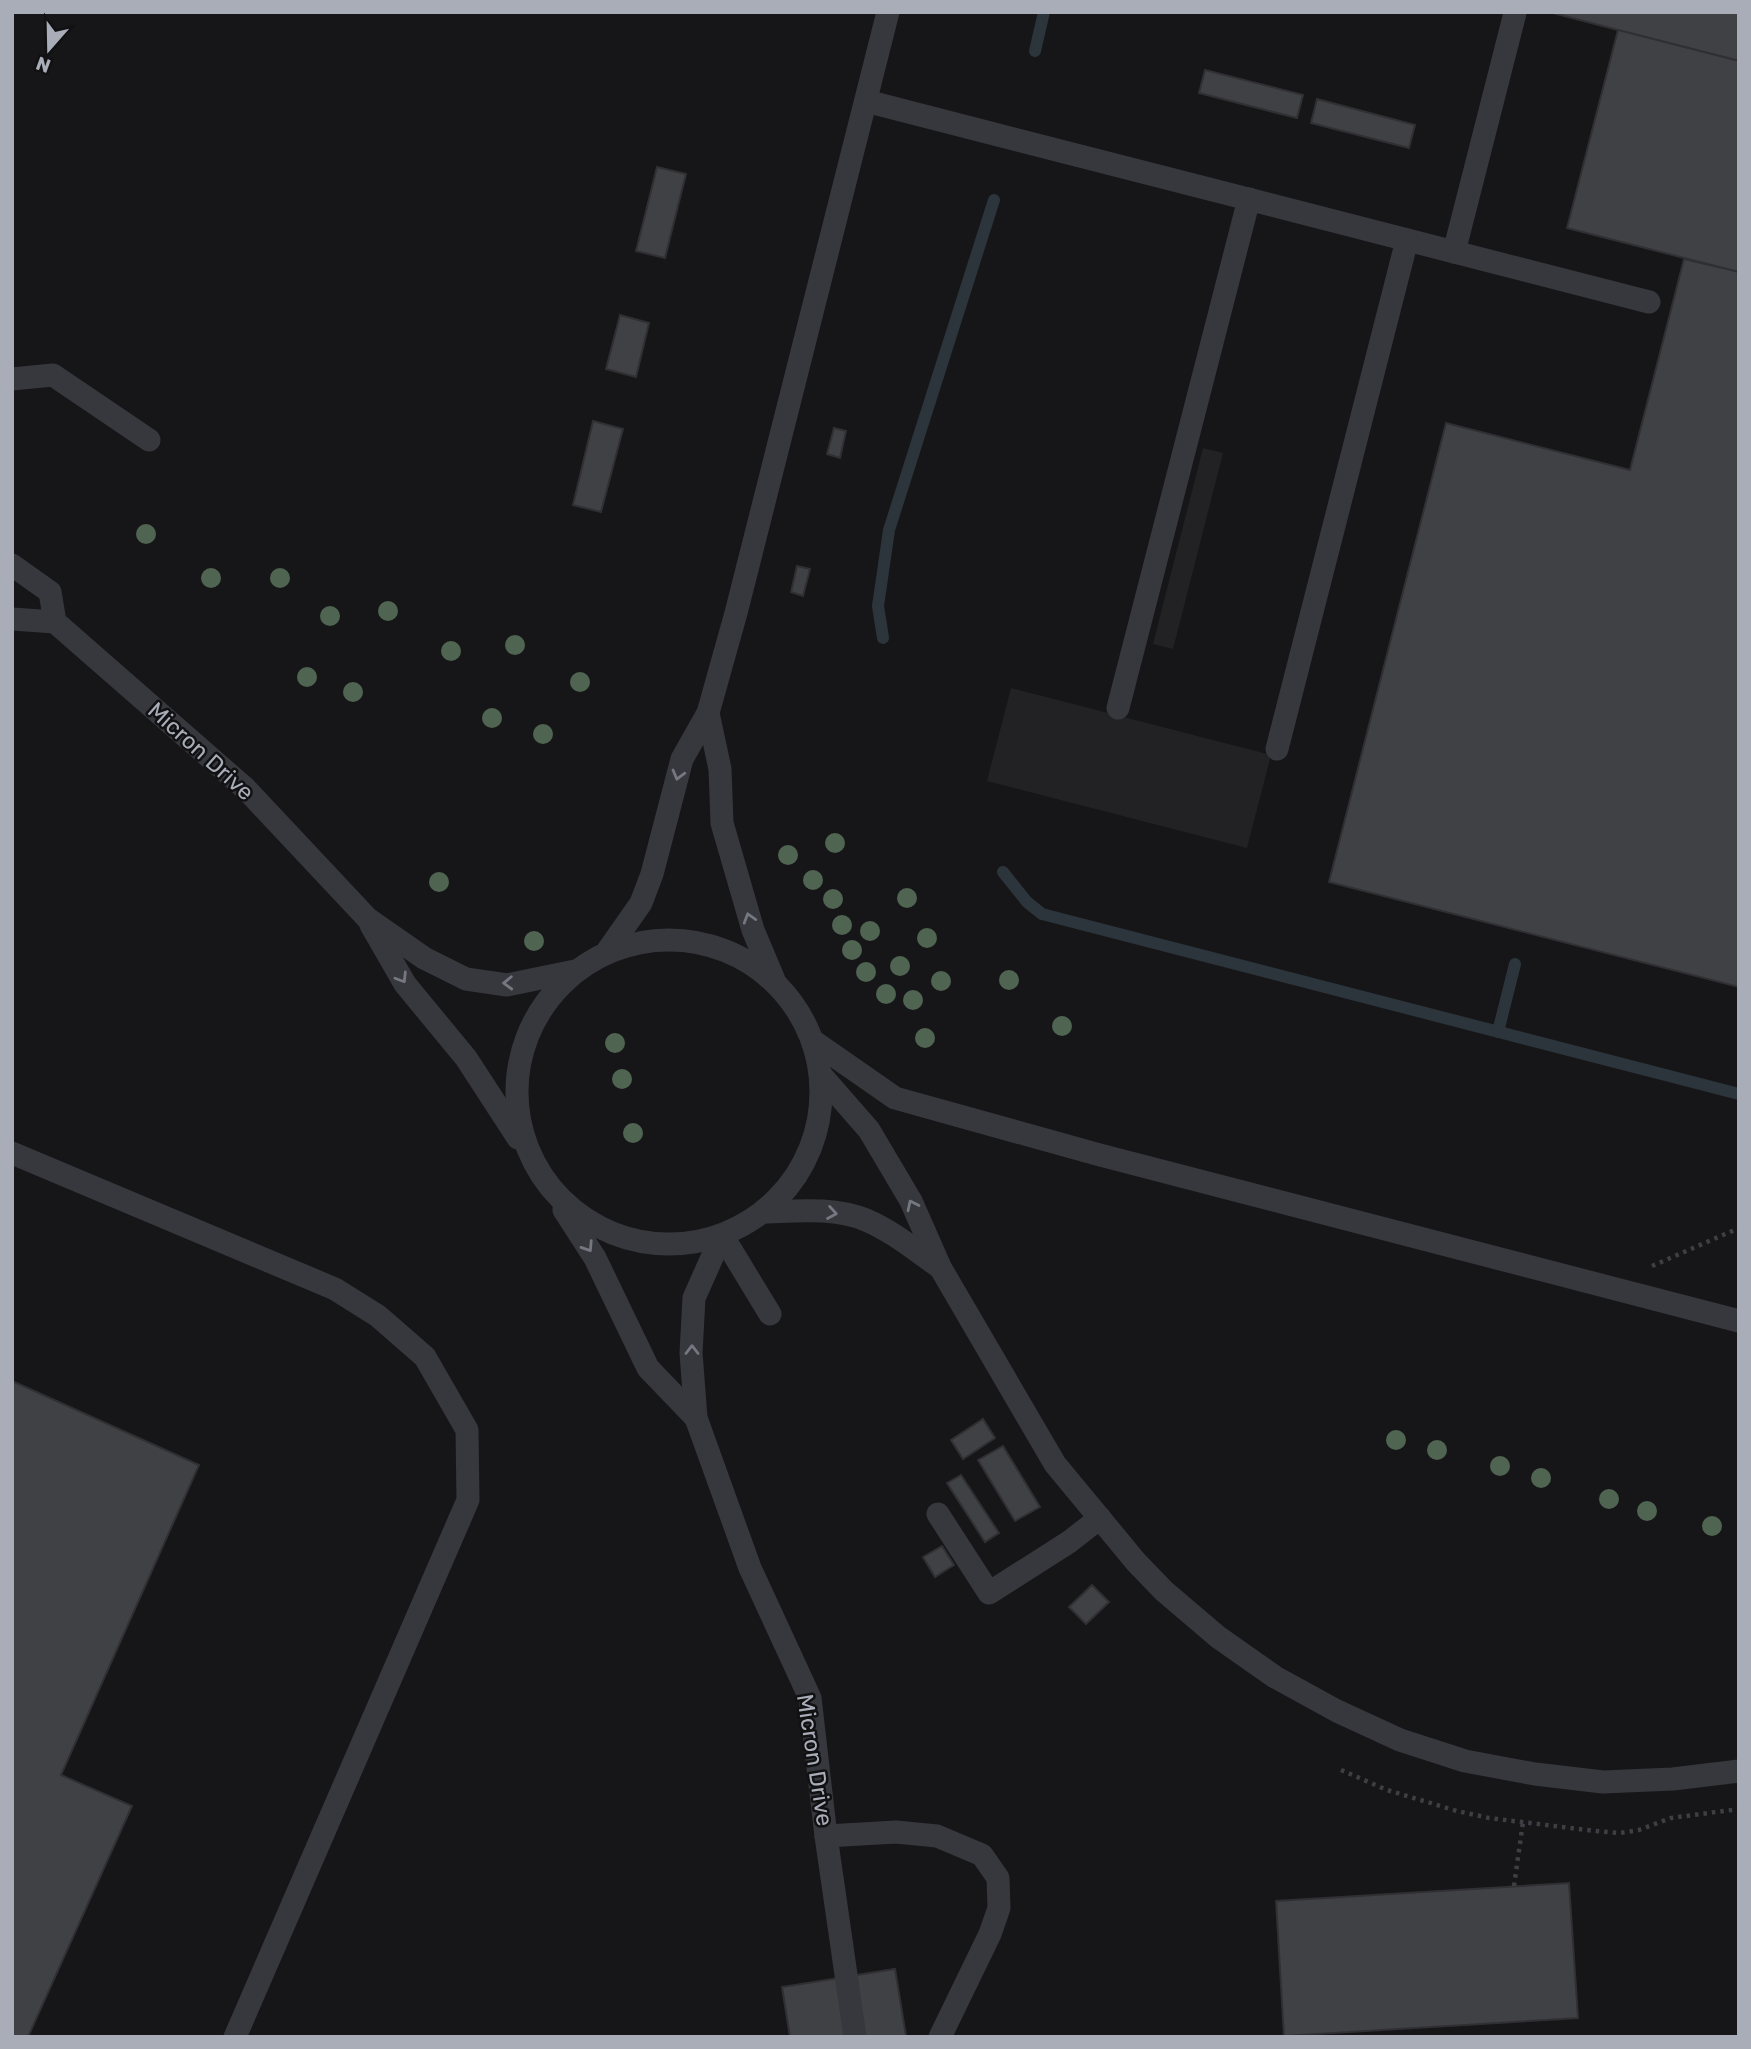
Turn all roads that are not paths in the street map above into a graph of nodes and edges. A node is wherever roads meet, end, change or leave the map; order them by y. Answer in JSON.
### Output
{"nodes":[{"id":1,"x":888,"y":12,"type":"edge"},
{"id":2,"x":1515,"y":13,"type":"edge"},
{"id":3,"x":866,"y":101,"type":"junction"},
{"id":4,"x":1249,"y":200,"type":"junction"},
{"id":5,"x":1407,"y":240,"type":"junction"},
{"id":6,"x":1454,"y":252,"type":"junction"},
{"id":7,"x":1649,"y":302,"type":"dead end"},
{"id":8,"x":12,"y":379,"type":"edge"},
{"id":9,"x":149,"y":440,"type":"dead end"},
{"id":10,"x":12,"y":565,"type":"edge"},
{"id":11,"x":12,"y":619,"type":"edge"},
{"id":12,"x":55,"y":622,"type":"junction"},
{"id":13,"x":1118,"y":708,"type":"dead end"},
{"id":14,"x":708,"y":713,"type":"junction"},
{"id":15,"x":1277,"y":750,"type":"dead end"},
{"id":16,"x":368,"y":919,"type":"junction"},
{"id":17,"x":606,"y":953,"type":"junction"},
{"id":18,"x":575,"y":971,"type":"junction"},
{"id":19,"x":774,"y":981,"type":"junction"},
{"id":20,"x":813,"y":1041,"type":"junction"},
{"id":21,"x":821,"y":1075,"type":"junction"},
{"id":22,"x":12,"y":1153,"type":"edge"},
{"id":23,"x":530,"y":1157,"type":"junction"},
{"id":24,"x":551,"y":1189,"type":"junction"},
{"id":25,"x":764,"y":1212,"type":"junction"},
{"id":26,"x":722,"y":1235,"type":"junction"},
{"id":27,"x":940,"y":1267,"type":"junction"},
{"id":28,"x":770,"y":1314,"type":"dead end"},
{"id":29,"x":1739,"y":1321,"type":"edge"},
{"id":30,"x":696,"y":1418,"type":"junction"},
{"id":31,"x":938,"y":1514,"type":"dead end"},
{"id":32,"x":1100,"y":1518,"type":"junction"},
{"id":33,"x":1739,"y":1771,"type":"edge"},
{"id":34,"x":826,"y":1836,"type":"junction"},
{"id":35,"x":235,"y":2037,"type":"edge"},
{"id":36,"x":855,"y":2037,"type":"edge"},
{"id":37,"x":940,"y":2037,"type":"edge"}],
"edges":[{"from":1,"to":3,"type":"lane"},
{"from":2,"to":6,"type":"lane"},
{"from":3,"to":4,"type":"lane"},
{"from":3,"to":14,"type":"lane"},
{"from":4,"to":5,"type":"lane"},
{"from":4,"to":13,"type":"lane"},
{"from":5,"to":6,"type":"lane"},
{"from":5,"to":15,"type":"lane"},
{"from":6,"to":7,"type":"lane"},
{"from":8,"to":9,"type":"lane"},
{"from":10,"to":12,"type":"lane"},
{"from":11,"to":12,"type":"lane"},
{"from":12,"to":16,"type":"lane","name":"Micron Drive"},
{"from":14,"to":17,"type":"lane","one_way":true},
{"from":19,"to":14,"type":"lane","one_way":true},
{"from":18,"to":16,"type":"lane","name":"Micron Drive","one_way":true},
{"from":16,"to":23,"type":"lane","name":"Micron Drive","one_way":true},
{"from":17,"to":18,"type":"lane"},
{"from":17,"to":19,"type":"lane"},
{"from":18,"to":23,"type":"lane"},
{"from":19,"to":20,"type":"lane"},
{"from":20,"to":21,"type":"lane"},
{"from":20,"to":29,"type":"lane"},
{"from":21,"to":25,"type":"lane"},
{"from":27,"to":21,"type":"lane","one_way":true},
{"from":22,"to":35,"type":"lane"},
{"from":23,"to":24,"type":"lane","name":"Micron Drive"},
{"from":24,"to":26,"type":"lane"},
{"from":24,"to":30,"type":"lane","name":"Micron Drive","one_way":true},
{"from":25,"to":26,"type":"lane"},
{"from":25,"to":27,"type":"lane","one_way":true},
{"from":26,"to":28,"type":"lane"},
{"from":30,"to":26,"type":"lane","name":"Micron Drive","one_way":true},
{"from":27,"to":32,"type":"lane"},
{"from":30,"to":34,"type":"lane","name":"Micron Drive"},
{"from":31,"to":32,"type":"lane"},
{"from":32,"to":33,"type":"lane"},
{"from":34,"to":36,"type":"lane","name":"Micron Drive"},
{"from":34,"to":37,"type":"lane"}]}
